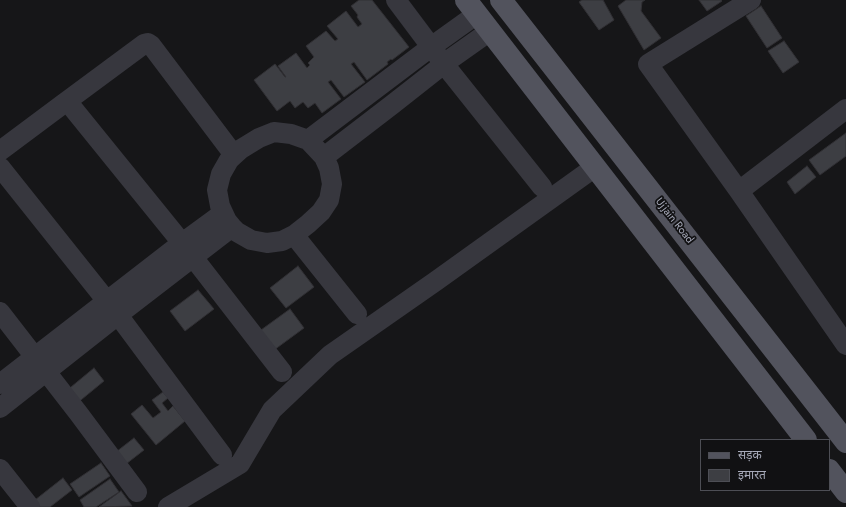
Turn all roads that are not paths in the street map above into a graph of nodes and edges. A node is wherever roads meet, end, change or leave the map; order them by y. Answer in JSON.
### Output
{"nodes":[{"id":1,"x":396,"y":0,"type":"edge"},
{"id":2,"x":502,"y":0,"type":"edge"},
{"id":3,"x":751,"y":0,"type":"edge"},
{"id":4,"x":472,"y":7,"type":"edge"},
{"id":5,"x":490,"y":31,"type":"junction"},
{"id":6,"x":431,"y":48,"type":"junction"},
{"id":7,"x":444,"y":64,"type":"junction"},
{"id":8,"x":380,"y":87,"type":"junction"},
{"id":9,"x":67,"y":101,"type":"junction"},
{"id":10,"x":393,"y":104,"type":"junction"},
{"id":11,"x":846,"y":109,"type":"edge"},
{"id":12,"x":600,"y":125,"type":"junction"},
{"id":13,"x":308,"y":140,"type":"junction"},
{"id":14,"x":576,"y":142,"type":"junction"},
{"id":15,"x":0,"y":151,"type":"edge"},
{"id":16,"x":234,"y":155,"type":"junction"},
{"id":17,"x":324,"y":157,"type":"junction"},
{"id":18,"x":595,"y":167,"type":"junction"},
{"id":19,"x":0,"y":168,"type":"edge"},
{"id":20,"x":542,"y":187,"type":"dead end"},
{"id":21,"x":739,"y":191,"type":"junction"},
{"id":22,"x":228,"y":220,"type":"junction"},
{"id":23,"x":294,"y":235,"type":"junction"},
{"id":24,"x":187,"y":251,"type":"junction"},
{"id":25,"x":112,"y":308,"type":"junction"},
{"id":26,"x":0,"y":312,"type":"edge"},
{"id":27,"x":356,"y":314,"type":"dead end"},
{"id":28,"x":846,"y":345,"type":"edge"},
{"id":29,"x":40,"y":364,"type":"junction"},
{"id":30,"x":282,"y":372,"type":"dead end"},
{"id":31,"x":0,"y":384,"type":"edge"},
{"id":32,"x":0,"y":408,"type":"edge"},
{"id":33,"x":805,"y":439,"type":"edge"},
{"id":34,"x":846,"y":442,"type":"edge"},
{"id":35,"x":222,"y":455,"type":"dead end"},
{"id":36,"x":0,"y":469,"type":"edge"},
{"id":37,"x":830,"y":471,"type":"edge"},
{"id":38,"x":137,"y":492,"type":"dead end"},
{"id":39,"x":846,"y":492,"type":"edge"},
{"id":40,"x":30,"y":507,"type":"edge"},
{"id":41,"x":168,"y":507,"type":"edge"}],
"edges":[{"from":1,"to":6,"type":"street"},
{"from":2,"to":12,"type":"main road","name":"Ujjain Road"},
{"from":3,"to":21,"type":"street"},
{"from":4,"to":5,"type":"main road"},
{"from":4,"to":6,"type":"street"},
{"from":5,"to":7,"type":"street"},
{"from":5,"to":14,"type":"main road"},
{"from":6,"to":7,"type":"street"},
{"from":6,"to":8,"type":"street"},
{"from":7,"to":10,"type":"street"},
{"from":7,"to":20,"type":"street"},
{"from":8,"to":10,"type":"street"},
{"from":8,"to":13,"type":"street"},
{"from":9,"to":15,"type":"street"},
{"from":9,"to":16,"type":"street"},
{"from":9,"to":24,"type":"street"},
{"from":10,"to":17,"type":"street"},
{"from":11,"to":21,"type":"street"},
{"from":12,"to":14,"type":"main road"},
{"from":12,"to":34,"type":"main road","name":"Ujjain Road"},
{"from":13,"to":16,"type":"street"},
{"from":13,"to":17,"type":"street"},
{"from":14,"to":18,"type":"main road"},
{"from":16,"to":22,"type":"street"},
{"from":17,"to":23,"type":"street"},
{"from":18,"to":33,"type":"main road"},
{"from":18,"to":41,"type":"street"},
{"from":19,"to":25,"type":"street"},
{"from":21,"to":28,"type":"street"},
{"from":22,"to":23,"type":"street"},
{"from":22,"to":24,"type":"street"},
{"from":23,"to":27,"type":"street"},
{"from":24,"to":25,"type":"street"},
{"from":24,"to":30,"type":"street"},
{"from":25,"to":29,"type":"street"},
{"from":25,"to":35,"type":"street"},
{"from":26,"to":29,"type":"street"},
{"from":29,"to":31,"type":"street"},
{"from":29,"to":32,"type":"street"},
{"from":29,"to":38,"type":"street"},
{"from":36,"to":40,"type":"street"},
{"from":37,"to":39,"type":"main road"}]}
